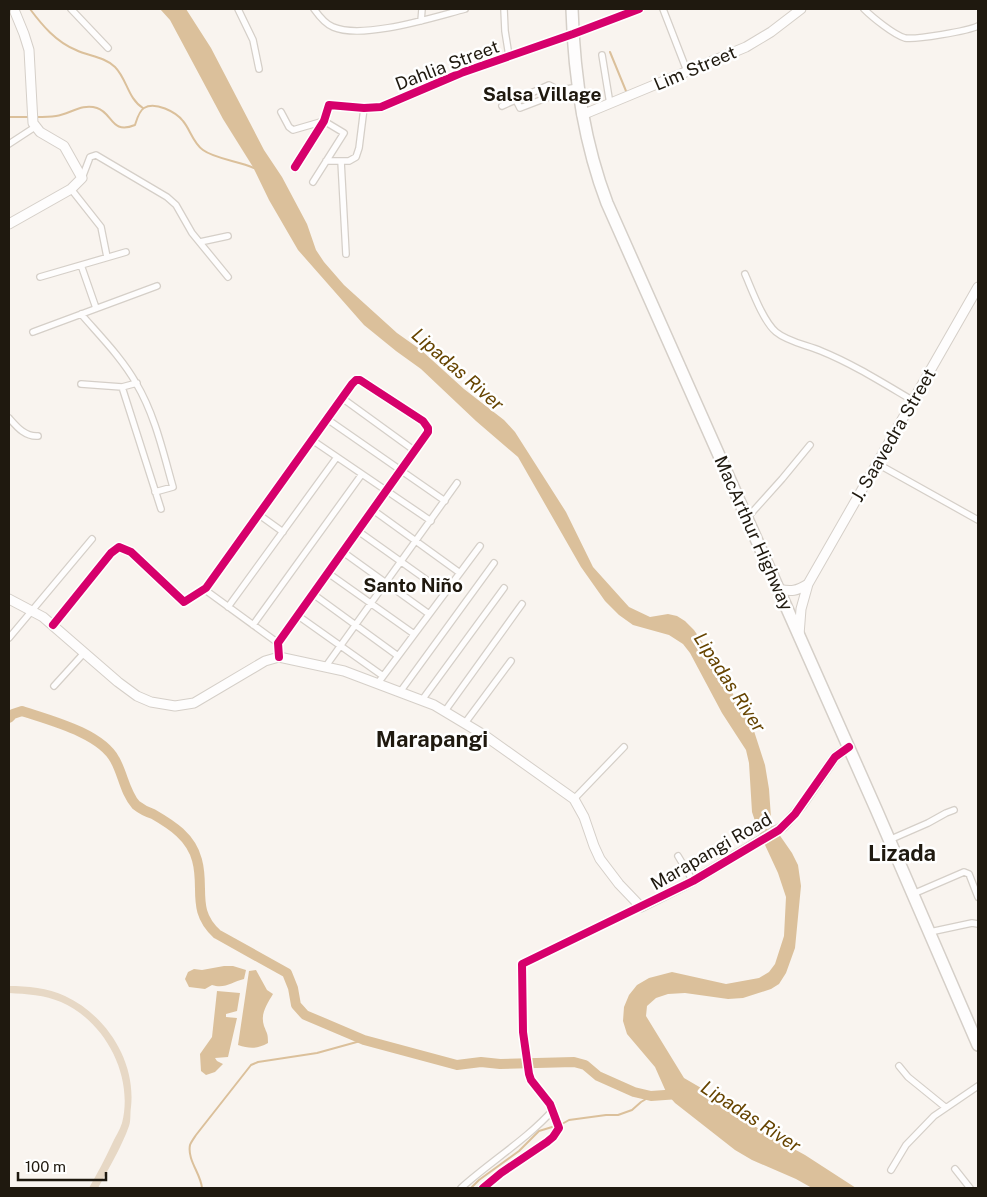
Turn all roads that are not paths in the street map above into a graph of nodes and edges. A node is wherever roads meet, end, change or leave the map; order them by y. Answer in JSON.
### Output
{"nodes":[{"id":1,"x":71,"y":9,"type":"edge"},
{"id":2,"x":238,"y":9,"type":"edge"},
{"id":3,"x":314,"y":9,"type":"edge"},
{"id":4,"x":422,"y":9,"type":"edge"},
{"id":5,"x":465,"y":9,"type":"edge"},
{"id":6,"x":504,"y":9,"type":"edge"},
{"id":7,"x":572,"y":9,"type":"edge"},
{"id":8,"x":663,"y":9,"type":"edge"},
{"id":9,"x":801,"y":9,"type":"edge"},
{"id":10,"x":864,"y":9,"type":"edge"},
{"id":11,"x":635,"y":10,"type":"edge"},
{"id":12,"x":15,"y":12,"type":"edge"},
{"id":13,"x":421,"y":20,"type":"junction"},
{"id":14,"x":978,"y":26,"type":"edge"},
{"id":15,"x":573,"y":34,"type":"junction"},
{"id":16,"x":108,"y":48,"type":"dead end"},
{"id":17,"x":602,"y":55,"type":"dead end"},
{"id":18,"x":509,"y":56,"type":"junction"},
{"id":19,"x":259,"y":70,"type":"dead end"},
{"id":20,"x":687,"y":71,"type":"junction"},
{"id":21,"x":578,"y":87,"type":"junction"},
{"id":22,"x":555,"y":91,"type":"junction"},
{"id":23,"x":516,"y":100,"type":"junction"},
{"id":24,"x":610,"y":104,"type":"junction"},
{"id":25,"x":502,"y":106,"type":"dead end"},
{"id":26,"x":364,"y":108,"type":"junction"},
{"id":27,"x":281,"y":112,"type":"dead end"},
{"id":28,"x":582,"y":115,"type":"junction"},
{"id":29,"x":33,"y":120,"type":"junction"},
{"id":30,"x":324,"y":121,"type":"junction"},
{"id":31,"x":9,"y":144,"type":"edge"},
{"id":32,"x":326,"y":161,"type":"junction"},
{"id":33,"x":340,"y":162,"type":"junction"},
{"id":34,"x":295,"y":167,"type":"dead end"},
{"id":35,"x":82,"y":178,"type":"junction"},
{"id":36,"x":313,"y":182,"type":"dead end"},
{"id":37,"x":71,"y":189,"type":"junction"},
{"id":38,"x":9,"y":224,"type":"edge"},
{"id":39,"x":228,"y":236,"type":"dead end"},
{"id":40,"x":200,"y":242,"type":"junction"},
{"id":41,"x":126,"y":252,"type":"dead end"},
{"id":42,"x":346,"y":254,"type":"dead end"},
{"id":43,"x":107,"y":258,"type":"junction"},
{"id":44,"x":81,"y":265,"type":"junction"},
{"id":45,"x":745,"y":274,"type":"dead end"},
{"id":46,"x":40,"y":277,"type":"dead end"},
{"id":47,"x":228,"y":277,"type":"dead end"},
{"id":48,"x":157,"y":286,"type":"dead end"},
{"id":49,"x":978,"y":287,"type":"edge"},
{"id":50,"x":96,"y":308,"type":"junction"},
{"id":51,"x":81,"y":314,"type":"junction"},
{"id":52,"x":32,"y":332,"type":"dead end"},
{"id":53,"x":137,"y":383,"type":"junction"},
{"id":54,"x":81,"y":384,"type":"dead end"},
{"id":55,"x":122,"y":387,"type":"junction"},
{"id":56,"x":342,"y":398,"type":"junction"},
{"id":57,"x":912,"y":400,"type":"junction"},
{"id":58,"x":9,"y":418,"type":"edge"},
{"id":59,"x":327,"y":419,"type":"junction"},
{"id":60,"x":38,"y":436,"type":"dead end"},
{"id":61,"x":312,"y":440,"type":"junction"},
{"id":62,"x":810,"y":444,"type":"dead end"},
{"id":63,"x":415,"y":451,"type":"junction"},
{"id":64,"x":337,"y":458,"type":"junction"},
{"id":65,"x":876,"y":463,"type":"junction"},
{"id":66,"x":401,"y":470,"type":"junction"},
{"id":67,"x":362,"y":474,"type":"junction"},
{"id":68,"x":457,"y":483,"type":"dead end"},
{"id":69,"x":386,"y":491,"type":"junction"},
{"id":70,"x":155,"y":492,"type":"junction"},
{"id":71,"x":445,"y":500,"type":"junction"},
{"id":72,"x":161,"y":509,"type":"dead end"},
{"id":73,"x":373,"y":510,"type":"junction"},
{"id":74,"x":258,"y":514,"type":"junction"},
{"id":75,"x":747,"y":518,"type":"junction"},
{"id":76,"x":978,"y":520,"type":"edge"},
{"id":77,"x":431,"y":521,"type":"junction"},
{"id":78,"x":358,"y":531,"type":"junction"},
{"id":79,"x":283,"y":532,"type":"junction"},
{"id":80,"x":92,"y":539,"type":"dead end"},
{"id":81,"x":416,"y":541,"type":"junction"},
{"id":82,"x":480,"y":546,"type":"dead end"},
{"id":83,"x":342,"y":552,"type":"junction"},
{"id":84,"x":401,"y":562,"type":"junction"},
{"id":85,"x":494,"y":563,"type":"dead end"},
{"id":86,"x":328,"y":573,"type":"junction"},
{"id":87,"x":460,"y":573,"type":"junction"},
{"id":88,"x":386,"y":583,"type":"junction"},
{"id":89,"x":808,"y":584,"type":"junction"},
{"id":90,"x":206,"y":588,"type":"junction"},
{"id":91,"x":504,"y":588,"type":"dead end"},
{"id":92,"x":778,"y":589,"type":"junction"},
{"id":93,"x":445,"y":593,"type":"junction"},
{"id":94,"x":313,"y":594,"type":"junction"},
{"id":95,"x":9,"y":599,"type":"edge"},
{"id":96,"x":371,"y":604,"type":"junction"},
{"id":97,"x":522,"y":604,"type":"dead end"},
{"id":98,"x":228,"y":607,"type":"junction"},
{"id":99,"x":32,"y":610,"type":"junction"},
{"id":100,"x":430,"y":614,"type":"junction"},
{"id":101,"x":297,"y":615,"type":"junction"},
{"id":102,"x":53,"y":625,"type":"junction"},
{"id":103,"x":253,"y":625,"type":"junction"},
{"id":104,"x":356,"y":625,"type":"junction"},
{"id":105,"x":414,"y":634,"type":"junction"},
{"id":106,"x":799,"y":635,"type":"junction"},
{"id":107,"x":9,"y":638,"type":"edge"},
{"id":108,"x":278,"y":643,"type":"junction"},
{"id":109,"x":340,"y":646,"type":"junction"},
{"id":110,"x":84,"y":653,"type":"junction"},
{"id":111,"x":398,"y":656,"type":"junction"},
{"id":112,"x":279,"y":657,"type":"junction"},
{"id":113,"x":511,"y":661,"type":"dead end"},
{"id":114,"x":326,"y":666,"type":"junction"},
{"id":115,"x":381,"y":679,"type":"junction"},
{"id":116,"x":54,"y":686,"type":"dead end"},
{"id":117,"x":400,"y":692,"type":"junction"},
{"id":118,"x":422,"y":700,"type":"junction"},
{"id":119,"x":445,"y":711,"type":"junction"},
{"id":120,"x":465,"y":723,"type":"junction"},
{"id":121,"x":624,"y":747,"type":"dead end"},
{"id":122,"x":849,"y":748,"type":"junction"},
{"id":123,"x":574,"y":799,"type":"junction"},
{"id":124,"x":954,"y":810,"type":"dead end"},
{"id":125,"x":890,"y":840,"type":"junction"},
{"id":126,"x":678,"y":856,"type":"dead end"},
{"id":127,"x":693,"y":881,"type":"junction"},
{"id":128,"x":913,"y":894,"type":"junction"},
{"id":129,"x":978,"y":897,"type":"edge"},
{"id":130,"x":641,"y":907,"type":"junction"},
{"id":131,"x":978,"y":924,"type":"edge"},
{"id":132,"x":930,"y":932,"type":"junction"},
{"id":133,"x":978,"y":1045,"type":"edge"},
{"id":134,"x":899,"y":1066,"type":"dead end"},
{"id":135,"x":978,"y":1086,"type":"edge"},
{"id":136,"x":945,"y":1107,"type":"junction"},
{"id":137,"x":553,"y":1110,"type":"junction"},
{"id":138,"x":956,"y":1169,"type":"dead end"},
{"id":139,"x":890,"y":1170,"type":"dead end"},
{"id":140,"x":461,"y":1188,"type":"edge"},
{"id":141,"x":483,"y":1188,"type":"edge"},
{"id":142,"x":970,"y":1188,"type":"edge"}],
"edges":[{"from":1,"to":16,"type":"street"},
{"from":2,"to":19,"type":"street"},
{"from":3,"to":13,"type":"street"},
{"from":4,"to":13,"type":"street"},
{"from":5,"to":13,"type":"street"},
{"from":6,"to":18,"type":"street"},
{"from":7,"to":15,"type":"highway","name":"MacArthur Highway"},
{"from":8,"to":20,"type":"street"},
{"from":9,"to":20,"type":"street","name":"Lim Street"},
{"from":10,"to":14,"type":"street"},
{"from":11,"to":15,"type":"street","name":"Dahlia Street"},
{"from":12,"to":29,"type":"street"},
{"from":15,"to":18,"type":"street","name":"Dahlia Street"},
{"from":15,"to":21,"type":"highway","name":"MacArthur Highway"},
{"from":17,"to":24,"type":"street"},
{"from":18,"to":26,"type":"street","name":"Dahlia Street"},
{"from":20,"to":24,"type":"street","name":"Lim Street"},
{"from":21,"to":22,"type":"street"},
{"from":21,"to":28,"type":"highway","name":"MacArthur Highway"},
{"from":22,"to":23,"type":"street"},
{"from":22,"to":23,"type":"street"},
{"from":23,"to":25,"type":"street"},
{"from":24,"to":28,"type":"street","name":"Lim Street"},
{"from":26,"to":30,"type":"street","name":"Dahlia Street"},
{"from":26,"to":33,"type":"street"},
{"from":27,"to":30,"type":"street"},
{"from":28,"to":75,"type":"highway","name":"MacArthur Highway"},
{"from":29,"to":31,"type":"street"},
{"from":29,"to":35,"type":"street"},
{"from":30,"to":32,"type":"street"},
{"from":30,"to":34,"type":"street"},
{"from":32,"to":33,"type":"street"},
{"from":32,"to":36,"type":"street"},
{"from":33,"to":42,"type":"street"},
{"from":35,"to":37,"type":"street"},
{"from":35,"to":40,"type":"street"},
{"from":37,"to":38,"type":"street"},
{"from":37,"to":43,"type":"street"},
{"from":39,"to":40,"type":"street"},
{"from":40,"to":47,"type":"street"},
{"from":41,"to":43,"type":"street"},
{"from":43,"to":44,"type":"street"},
{"from":44,"to":46,"type":"street"},
{"from":44,"to":50,"type":"street"},
{"from":45,"to":57,"type":"street"},
{"from":48,"to":50,"type":"street"},
{"from":49,"to":57,"type":"street","name":"J. Saavedra Street"},
{"from":50,"to":51,"type":"street"},
{"from":51,"to":52,"type":"street"},
{"from":51,"to":53,"type":"street"},
{"from":53,"to":55,"type":"street"},
{"from":53,"to":70,"type":"street"},
{"from":54,"to":55,"type":"street"},
{"from":55,"to":70,"type":"street"},
{"from":56,"to":59,"type":"street"},
{"from":56,"to":63,"type":"street"},
{"from":56,"to":63,"type":"street"},
{"from":57,"to":65,"type":"street","name":"J. Saavedra Street"},
{"from":58,"to":60,"type":"street"},
{"from":59,"to":61,"type":"street"},
{"from":59,"to":66,"type":"street"},
{"from":61,"to":64,"type":"street"},
{"from":61,"to":74,"type":"street"},
{"from":62,"to":75,"type":"street"},
{"from":63,"to":66,"type":"street"},
{"from":64,"to":67,"type":"street"},
{"from":64,"to":79,"type":"street"},
{"from":65,"to":76,"type":"street"},
{"from":65,"to":89,"type":"street","name":"J. Saavedra Street"},
{"from":66,"to":69,"type":"street"},
{"from":66,"to":71,"type":"street"},
{"from":67,"to":69,"type":"street"},
{"from":67,"to":103,"type":"street"},
{"from":68,"to":71,"type":"street"},
{"from":69,"to":73,"type":"street"},
{"from":69,"to":77,"type":"street"},
{"from":70,"to":72,"type":"street"},
{"from":71,"to":77,"type":"street"},
{"from":73,"to":78,"type":"street"},
{"from":73,"to":81,"type":"street"},
{"from":74,"to":79,"type":"street"},
{"from":74,"to":90,"type":"street"},
{"from":75,"to":92,"type":"highway","name":"MacArthur Highway"},
{"from":77,"to":81,"type":"street"},
{"from":78,"to":83,"type":"street"},
{"from":78,"to":84,"type":"street"},
{"from":79,"to":98,"type":"street"},
{"from":80,"to":99,"type":"street"},
{"from":81,"to":84,"type":"street"},
{"from":81,"to":87,"type":"street"},
{"from":82,"to":87,"type":"street"},
{"from":83,"to":86,"type":"street"},
{"from":83,"to":88,"type":"street"},
{"from":84,"to":88,"type":"street"},
{"from":84,"to":93,"type":"street"},
{"from":85,"to":117,"type":"street"},
{"from":86,"to":94,"type":"street"},
{"from":86,"to":96,"type":"street"},
{"from":87,"to":93,"type":"street"},
{"from":88,"to":96,"type":"street"},
{"from":88,"to":100,"type":"street"},
{"from":89,"to":92,"type":"street"},
{"from":89,"to":106,"type":"street","name":"J. Saavedra Street"},
{"from":90,"to":98,"type":"street"},
{"from":90,"to":102,"type":"street"},
{"from":91,"to":118,"type":"street"},
{"from":92,"to":106,"type":"highway","name":"MacArthur Highway"},
{"from":93,"to":100,"type":"street"},
{"from":94,"to":101,"type":"street"},
{"from":94,"to":104,"type":"street"},
{"from":95,"to":99,"type":"street"},
{"from":96,"to":104,"type":"street"},
{"from":96,"to":105,"type":"street"},
{"from":97,"to":119,"type":"street"},
{"from":98,"to":103,"type":"street"},
{"from":99,"to":102,"type":"street"},
{"from":99,"to":107,"type":"street"},
{"from":100,"to":105,"type":"street"},
{"from":101,"to":108,"type":"street"},
{"from":101,"to":109,"type":"street"},
{"from":102,"to":110,"type":"street"},
{"from":103,"to":108,"type":"street"},
{"from":104,"to":109,"type":"street"},
{"from":104,"to":111,"type":"street"},
{"from":105,"to":111,"type":"street"},
{"from":106,"to":122,"type":"highway","name":"MacArthur Highway"},
{"from":108,"to":112,"type":"street"},
{"from":109,"to":114,"type":"street"},
{"from":109,"to":115,"type":"street"},
{"from":110,"to":112,"type":"street"},
{"from":110,"to":116,"type":"street"},
{"from":111,"to":115,"type":"street"},
{"from":112,"to":114,"type":"street","name":"Marapangi Road"},
{"from":113,"to":120,"type":"street"},
{"from":114,"to":115,"type":"street","name":"Marapangi Road"},
{"from":115,"to":117,"type":"street","name":"Marapangi Road"},
{"from":117,"to":118,"type":"street","name":"Marapangi Road"},
{"from":118,"to":119,"type":"street","name":"Marapangi Road"},
{"from":119,"to":120,"type":"street","name":"Marapangi Road"},
{"from":120,"to":123,"type":"street","name":"Marapangi Road"},
{"from":121,"to":123,"type":"street"},
{"from":122,"to":125,"type":"highway","name":"MacArthur Highway"},
{"from":122,"to":127,"type":"street","name":"Marapangi Road"},
{"from":123,"to":130,"type":"street","name":"Marapangi Road"},
{"from":124,"to":125,"type":"street"},
{"from":125,"to":128,"type":"highway","name":"MacArthur Highway"},
{"from":126,"to":127,"type":"street"},
{"from":127,"to":130,"type":"street","name":"Marapangi Road"},
{"from":128,"to":129,"type":"street"},
{"from":128,"to":132,"type":"highway","name":"MacArthur Highway"},
{"from":130,"to":137,"type":"street"},
{"from":131,"to":132,"type":"street"},
{"from":132,"to":133,"type":"highway","name":"MacArthur Highway"},
{"from":134,"to":136,"type":"street"},
{"from":135,"to":136,"type":"street"},
{"from":136,"to":139,"type":"street"},
{"from":137,"to":140,"type":"street"},
{"from":137,"to":141,"type":"street"},
{"from":138,"to":142,"type":"street"}]}
